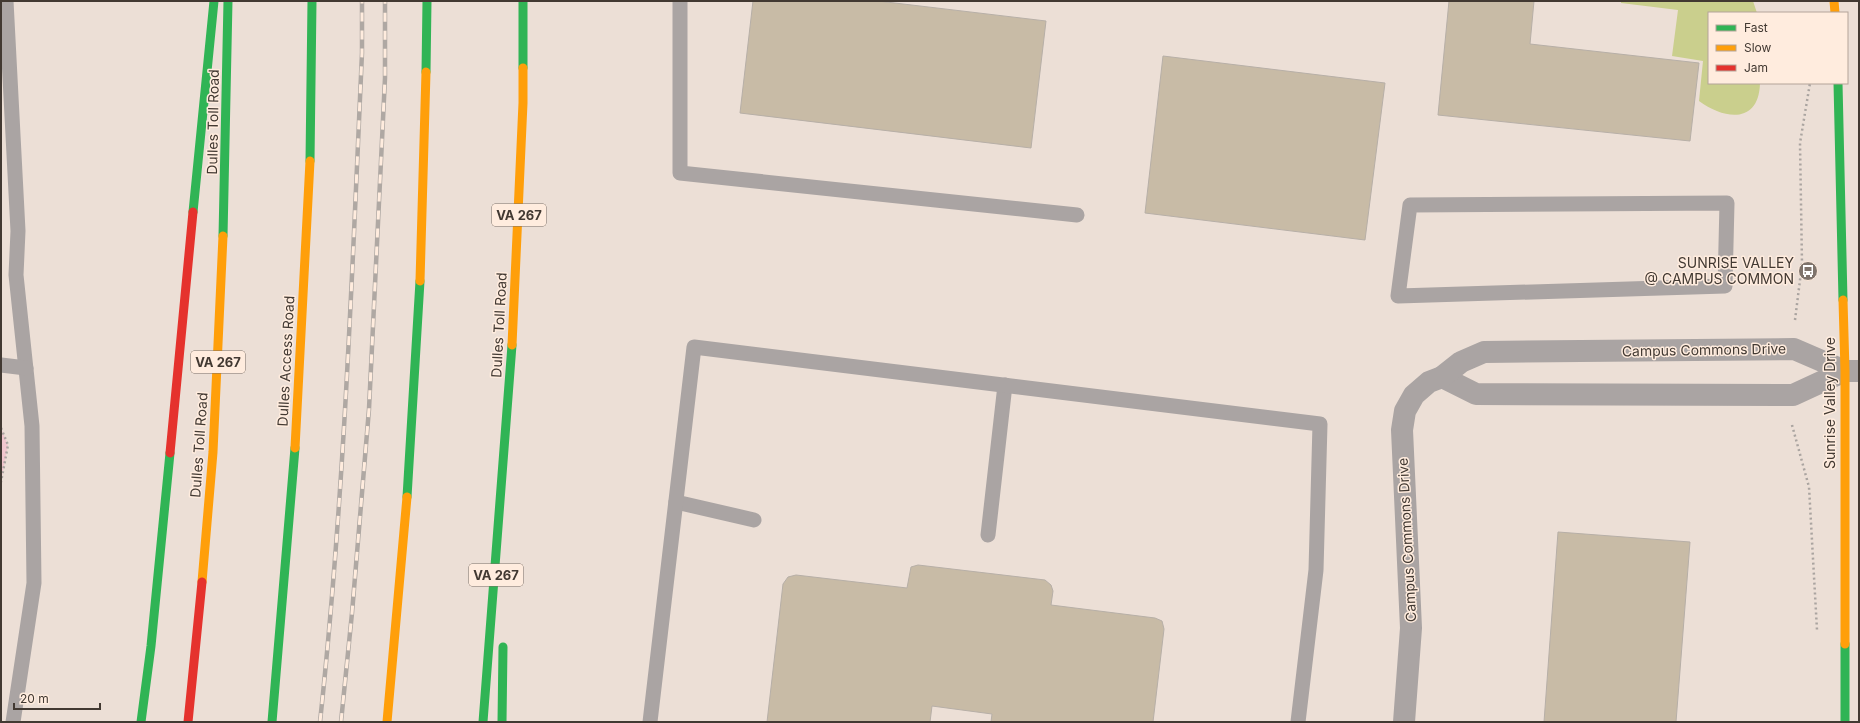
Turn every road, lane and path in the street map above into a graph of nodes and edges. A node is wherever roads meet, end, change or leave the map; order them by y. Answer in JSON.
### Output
{"nodes":[{"id":1,"x":6,"y":1,"type":"edge"},
{"id":2,"x":214,"y":1,"type":"edge"},
{"id":3,"x":228,"y":1,"type":"edge"},
{"id":4,"x":312,"y":1,"type":"edge"},
{"id":5,"x":427,"y":1,"type":"edge"},
{"id":6,"x":523,"y":1,"type":"edge"},
{"id":7,"x":680,"y":1,"type":"edge"},
{"id":8,"x":1834,"y":1,"type":"edge"},
{"id":9,"x":1835,"y":12,"type":"edge"},
{"id":10,"x":1810,"y":84,"type":"edge"},
{"id":11,"x":1838,"y":84,"type":"edge"},
{"id":12,"x":1078,"y":215,"type":"dead end"},
{"id":13,"x":1398,"y":296,"type":"joint"},
{"id":14,"x":1795,"y":320,"type":"dead end"},
{"id":15,"x":1,"y":365,"type":"edge"},
{"id":16,"x":26,"y":368,"type":"junction"},
{"id":17,"x":1852,"y":371,"type":"edge"},
{"id":18,"x":1442,"y":377,"type":"junction"},
{"id":19,"x":1005,"y":385,"type":"junction"},
{"id":20,"x":1792,"y":425,"type":"dead end"},
{"id":21,"x":1,"y":428,"type":"edge"},
{"id":22,"x":508,"y":428,"type":"junction"},
{"id":23,"x":1,"y":482,"type":"edge"},
{"id":24,"x":676,"y":502,"type":"junction"},
{"id":25,"x":754,"y":520,"type":"dead end"},
{"id":26,"x":988,"y":535,"type":"dead end"},
{"id":27,"x":505,"y":563,"type":"dead end"},
{"id":28,"x":504,"y":635,"type":"dead end"},
{"id":29,"x":1817,"y":637,"type":"dead end"},
{"id":30,"x":13,"y":722,"type":"edge"},
{"id":31,"x":141,"y":722,"type":"edge"},
{"id":32,"x":188,"y":722,"type":"edge"},
{"id":33,"x":272,"y":722,"type":"edge"},
{"id":34,"x":387,"y":722,"type":"edge"},
{"id":35,"x":483,"y":722,"type":"edge"},
{"id":36,"x":502,"y":722,"type":"edge"},
{"id":37,"x":650,"y":722,"type":"edge"},
{"id":38,"x":1298,"y":722,"type":"edge"},
{"id":39,"x":1404,"y":722,"type":"edge"},
{"id":40,"x":1845,"y":722,"type":"edge"}],
"edges":[{"from":1,"to":16,"type":"lane"},
{"from":2,"to":31,"type":"main road"},
{"from":3,"to":32,"type":"main road","name":"Dulles Toll Road","number":"VA 267"},
{"from":4,"to":33,"type":"main road","name":"Dulles Access Road"},
{"from":5,"to":34,"type":"main road"},
{"from":6,"to":22,"type":"main road","name":"Dulles Toll Road","number":"VA 267"},
{"from":7,"to":12,"type":"lane"},
{"from":8,"to":9,"type":"main road"},
{"from":10,"to":14,"type":"path"},
{"from":11,"to":17,"type":"main road","name":"Sunrise Valley Drive"},
{"from":13,"to":13,"type":"lane"},
{"from":15,"to":16,"type":"lane"},
{"from":16,"to":30,"type":"lane"},
{"from":17,"to":18,"type":"street"},
{"from":17,"to":18,"type":"street","name":"Campus Commons Drive"},
{"from":17,"to":40,"type":"main road","name":"Sunrise Valley Drive"},
{"from":18,"to":39,"type":"street","name":"Campus Commons Drive"},
{"from":19,"to":24,"type":"lane"},
{"from":19,"to":26,"type":"lane"},
{"from":19,"to":38,"type":"lane"},
{"from":20,"to":29,"type":"path"},
{"from":21,"to":23,"type":"path"},
{"from":22,"to":27,"type":"main road"},
{"from":22,"to":35,"type":"main road","name":"Dulles Toll Road","number":"VA 267"},
{"from":24,"to":25,"type":"lane"},
{"from":24,"to":37,"type":"lane"},
{"from":28,"to":36,"type":"main road"}]}
